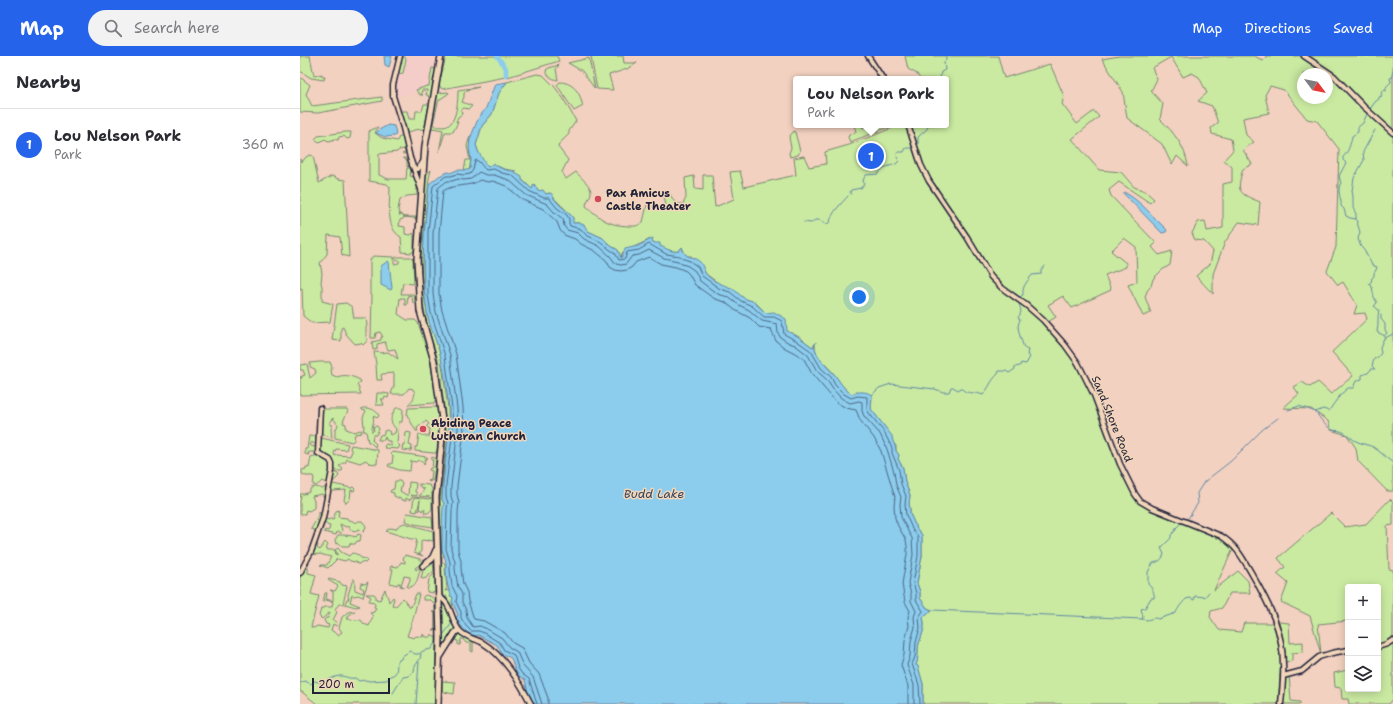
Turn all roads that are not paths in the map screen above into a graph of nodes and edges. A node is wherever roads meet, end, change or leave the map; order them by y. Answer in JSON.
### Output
{"nodes":[{"id":1,"x":400,"y":56,"type":"edge"},
{"id":2,"x":441,"y":56,"type":"edge"},
{"id":3,"x":868,"y":56,"type":"edge"},
{"id":4,"x":1304,"y":56,"type":"edge"},
{"id":5,"x":881,"y":76,"type":"edge"},
{"id":6,"x":909,"y":128,"type":"edge"},
{"id":7,"x":1393,"y":133,"type":"edge"},
{"id":8,"x":423,"y":162,"type":"junction"},
{"id":9,"x":412,"y":165,"type":"junction"},
{"id":10,"x":421,"y":190,"type":"junction"},
{"id":11,"x":320,"y":408,"type":"dead end"},
{"id":12,"x":437,"y":547,"type":"junction"},
{"id":13,"x":423,"y":566,"type":"dead end"},
{"id":14,"x":300,"y":573,"type":"edge"},
{"id":15,"x":439,"y":597,"type":"junction"},
{"id":16,"x":458,"y":630,"type":"junction"},
{"id":17,"x":1393,"y":640,"type":"edge"},
{"id":18,"x":1381,"y":646,"type":"edge"},
{"id":19,"x":1345,"y":651,"type":"edge"},
{"id":20,"x":440,"y":658,"type":"junction"},
{"id":21,"x":1283,"y":676,"type":"junction"},
{"id":22,"x":438,"y":704,"type":"edge"},
{"id":23,"x":531,"y":704,"type":"edge"},
{"id":24,"x":1281,"y":704,"type":"edge"}],
"edges":[{"from":1,"to":9,"type":"street"},
{"from":2,"to":8,"type":"main road"},
{"from":3,"to":5,"type":"street"},
{"from":4,"to":7,"type":"street"},
{"from":6,"to":21,"type":"street","name":"Sand Shore Road"},
{"from":8,"to":9,"type":"street"},
{"from":8,"to":10,"type":"main road"},
{"from":9,"to":10,"type":"street"},
{"from":10,"to":12,"type":"main road"},
{"from":11,"to":14,"type":"street"},
{"from":12,"to":13,"type":"main road"},
{"from":12,"to":15,"type":"main road"},
{"from":15,"to":16,"type":"street"},
{"from":15,"to":20,"type":"main road"},
{"from":16,"to":20,"type":"main road"},
{"from":16,"to":23,"type":"street"},
{"from":17,"to":18,"type":"street"},
{"from":19,"to":21,"type":"street"},
{"from":20,"to":22,"type":"main road"},
{"from":21,"to":24,"type":"street","name":"Sand Shore Road"}]}
